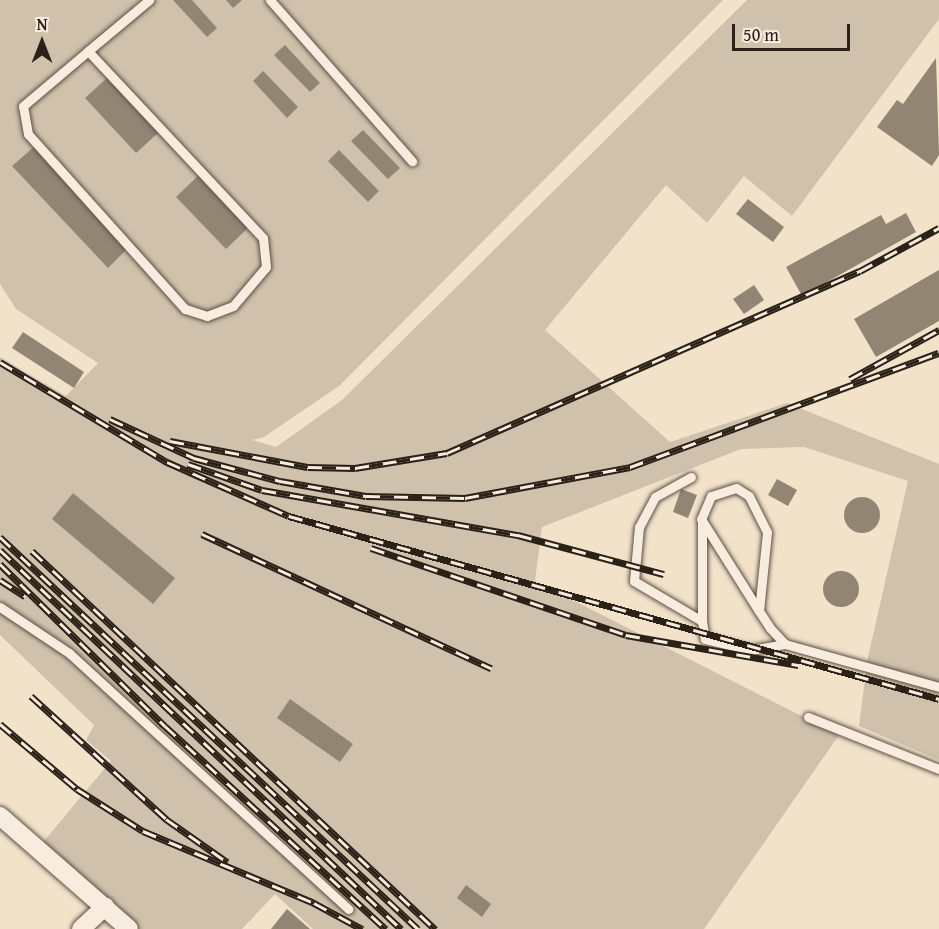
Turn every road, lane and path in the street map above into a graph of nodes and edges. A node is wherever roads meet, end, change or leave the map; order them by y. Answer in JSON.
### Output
{"nodes":[{"id":1,"x":149,"y":0,"type":"edge"},
{"id":2,"x":270,"y":0,"type":"edge"},
{"id":3,"x":88,"y":51,"type":"junction"},
{"id":4,"x":412,"y":161,"type":"dead end"},
{"id":5,"x":691,"y":477,"type":"dead end"},
{"id":6,"x":702,"y":519,"type":"junction"},
{"id":7,"x":0,"y":607,"type":"edge"},
{"id":8,"x":759,"y":611,"type":"junction"},
{"id":9,"x":702,"y":621,"type":"junction"},
{"id":10,"x":785,"y":644,"type":"junction"},
{"id":11,"x":939,"y":687,"type":"edge"},
{"id":12,"x":808,"y":717,"type":"dead end"},
{"id":13,"x":939,"y":769,"type":"edge"},
{"id":14,"x":0,"y":816,"type":"edge"},
{"id":15,"x":105,"y":907,"type":"junction"},
{"id":16,"x":348,"y":909,"type":"dead end"},
{"id":17,"x":81,"y":929,"type":"edge"},
{"id":18,"x":129,"y":929,"type":"edge"}],
"edges":[{"from":1,"to":3,"type":"lane"},
{"from":2,"to":4,"type":"lane"},
{"from":3,"to":3,"type":"lane"},
{"from":5,"to":9,"type":"lane"},
{"from":6,"to":8,"type":"lane"},
{"from":6,"to":8,"type":"lane"},
{"from":6,"to":9,"type":"lane"},
{"from":7,"to":16,"type":"lane"},
{"from":8,"to":10,"type":"lane"},
{"from":9,"to":10,"type":"lane"},
{"from":10,"to":11,"type":"lane"},
{"from":12,"to":13,"type":"lane"},
{"from":14,"to":15,"type":"street"},
{"from":15,"to":17,"type":"street"},
{"from":15,"to":18,"type":"street"}]}
